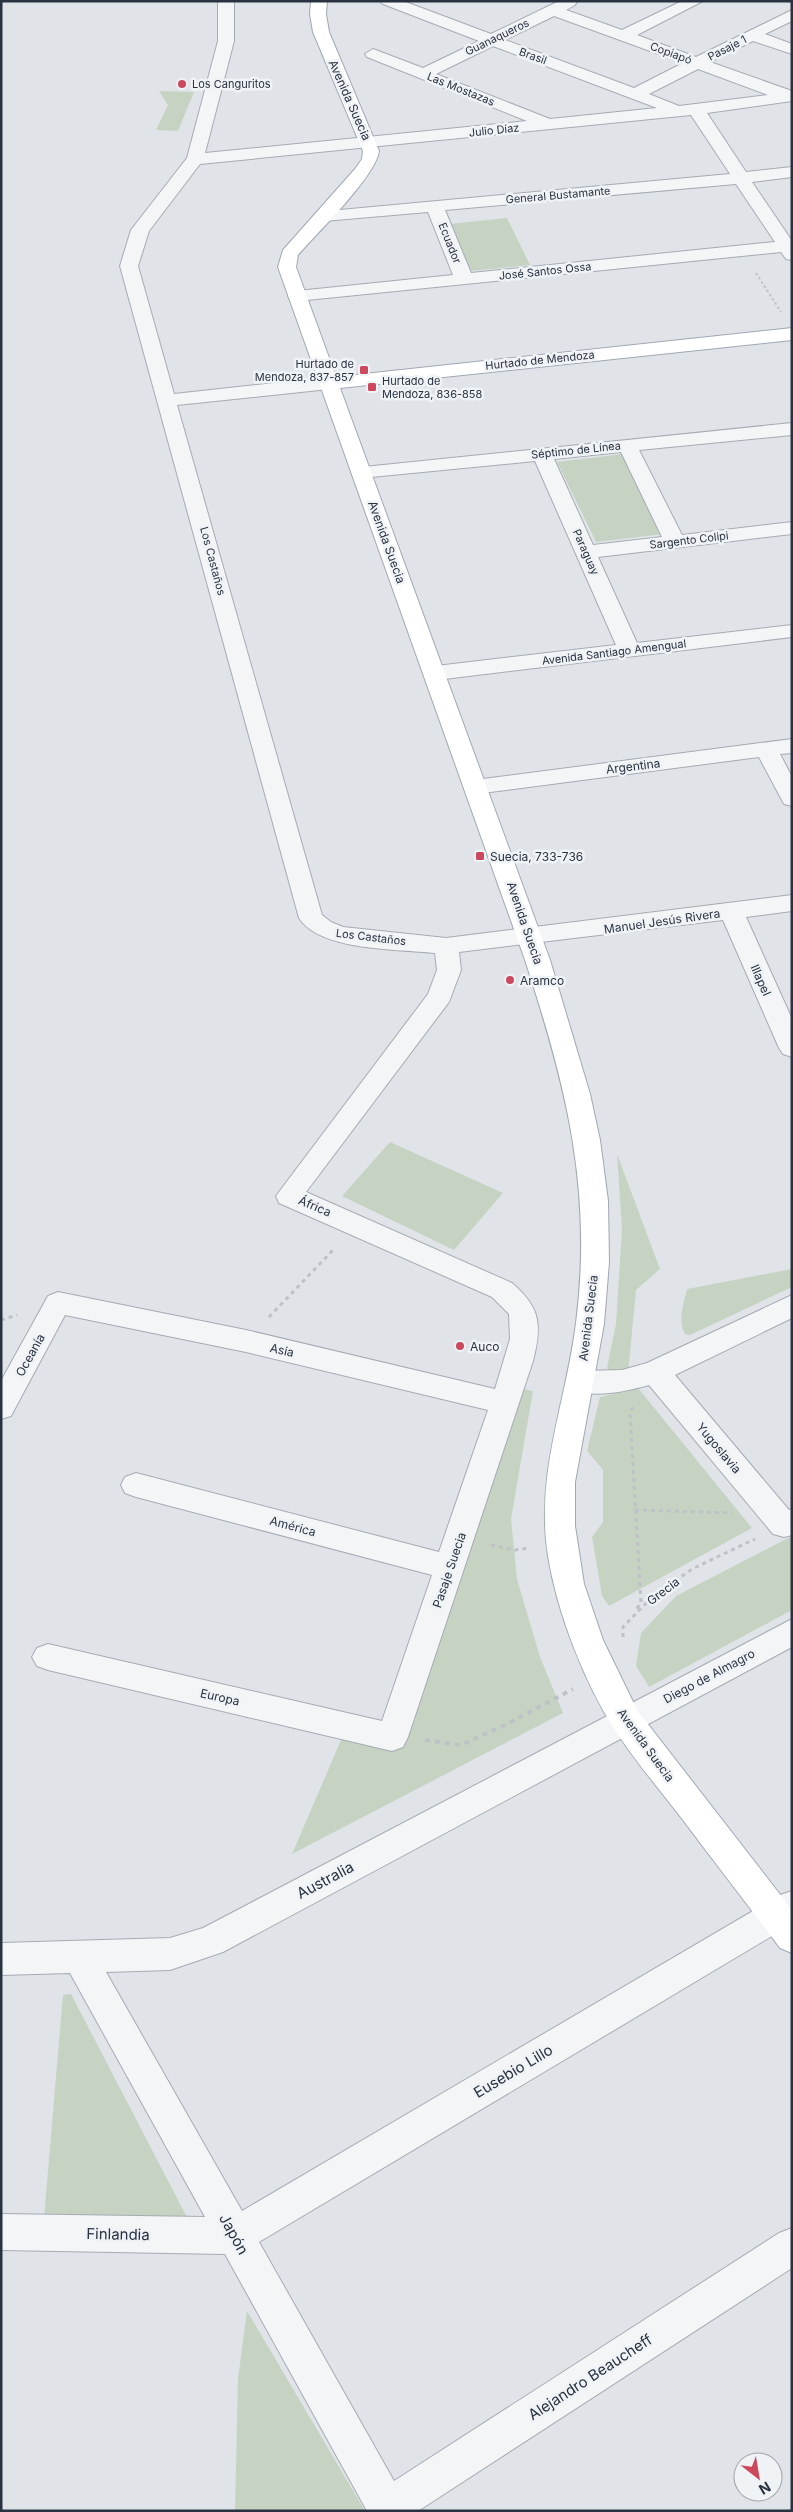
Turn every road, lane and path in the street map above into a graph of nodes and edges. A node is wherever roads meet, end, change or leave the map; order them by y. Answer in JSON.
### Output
{"nodes":[{"id":1,"x":226,"y":1,"type":"edge"},
{"id":2,"x":319,"y":1,"type":"edge"},
{"id":3,"x":388,"y":1,"type":"edge"},
{"id":4,"x":571,"y":1,"type":"edge"},
{"id":5,"x":695,"y":1,"type":"edge"},
{"id":6,"x":436,"y":5,"type":"dead end"},
{"id":7,"x":553,"y":10,"type":"junction"},
{"id":8,"x":418,"y":13,"type":"junction"},
{"id":9,"x":792,"y":15,"type":"edge"},
{"id":10,"x":752,"y":35,"type":"junction"},
{"id":11,"x":623,"y":36,"type":"junction"},
{"id":12,"x":490,"y":41,"type":"junction"},
{"id":13,"x":792,"y":49,"type":"edge"},
{"id":14,"x":373,"y":54,"type":"dead end"},
{"id":15,"x":697,"y":63,"type":"junction"},
{"id":16,"x":423,"y":74,"type":"junction"},
{"id":17,"x":635,"y":94,"type":"junction"},
{"id":18,"x":790,"y":97,"type":"edge"},
{"id":19,"x":696,"y":109,"type":"junction"},
{"id":20,"x":678,"y":111,"type":"junction"},
{"id":21,"x":548,"y":124,"type":"junction"},
{"id":22,"x":370,"y":143,"type":"junction"},
{"id":23,"x":196,"y":159,"type":"junction"},
{"id":24,"x":792,"y":172,"type":"edge"},
{"id":25,"x":741,"y":178,"type":"junction"},
{"id":26,"x":435,"y":207,"type":"junction"},
{"id":27,"x":324,"y":216,"type":"junction"},
{"id":28,"x":790,"y":249,"type":"edge"},
{"id":29,"x":743,"y":251,"type":"junction"},
{"id":30,"x":464,"y":279,"type":"junction"},
{"id":31,"x":297,"y":296,"type":"junction"},
{"id":32,"x":782,"y":313,"type":"dead end"},
{"id":33,"x":792,"y":334,"type":"edge"},
{"id":34,"x":329,"y":382,"type":"junction"},
{"id":35,"x":168,"y":400,"type":"junction"},
{"id":36,"x":792,"y":429,"type":"edge"},
{"id":37,"x":627,"y":445,"type":"junction"},
{"id":38,"x":542,"y":454,"type":"junction"},
{"id":39,"x":361,"y":472,"type":"junction"},
{"id":40,"x":792,"y":528,"type":"edge"},
{"id":41,"x":675,"y":542,"type":"junction"},
{"id":42,"x":587,"y":552,"type":"junction"},
{"id":43,"x":792,"y":631,"type":"edge"},
{"id":44,"x":629,"y":650,"type":"junction"},
{"id":45,"x":436,"y":673,"type":"junction"},
{"id":46,"x":792,"y":746,"type":"edge"},
{"id":47,"x":766,"y":749,"type":"junction"},
{"id":48,"x":475,"y":787,"type":"junction"},
{"id":49,"x":792,"y":799,"type":"edge"},
{"id":50,"x":792,"y":903,"type":"edge"},
{"id":51,"x":731,"y":911,"type":"junction"},
{"id":52,"x":531,"y":938,"type":"junction"},
{"id":53,"x":446,"y":946,"type":"junction"},
{"id":54,"x":792,"y":1048,"type":"edge"},
{"id":55,"x":358,"y":1224,"type":"junction"},
{"id":56,"x":58,"y":1303,"type":"joint"},
{"id":57,"x":792,"y":1306,"type":"edge"},
{"id":58,"x":246,"y":1341,"type":"junction"},
{"id":59,"x":651,"y":1373,"type":"junction"},
{"id":60,"x":580,"y":1382,"type":"junction"},
{"id":61,"x":505,"y":1403,"type":"junction"},
{"id":62,"x":1,"y":1408,"type":"edge"},
{"id":63,"x":136,"y":1485,"type":"dead end"},
{"id":64,"x":635,"y":1510,"type":"junction"},
{"id":65,"x":783,"y":1519,"type":"edge"},
{"id":66,"x":560,"y":1531,"type":"junction"},
{"id":67,"x":454,"y":1553,"type":"junction"},
{"id":68,"x":622,"y":1627,"type":"junction"},
{"id":69,"x":792,"y":1632,"type":"edge"},
{"id":70,"x":623,"y":1646,"type":"dead end"},
{"id":71,"x":48,"y":1657,"type":"dead end"},
{"id":72,"x":603,"y":1681,"type":"junction"},
{"id":73,"x":626,"y":1720,"type":"junction"},
{"id":74,"x":392,"y":1737,"type":"junction"},
{"id":75,"x":786,"y":1920,"type":"edge"},
{"id":76,"x":80,"y":1958,"type":"junction"},
{"id":77,"x":1,"y":1959,"type":"edge"},
{"id":78,"x":1,"y":2232,"type":"edge"},
{"id":79,"x":235,"y":2236,"type":"junction"},
{"id":80,"x":792,"y":2246,"type":"edge"},
{"id":81,"x":388,"y":2509,"type":"edge"}],
"edges":[{"from":1,"to":23,"type":"street","name":"Los Castaños"},
{"from":2,"to":22,"type":"main road","name":"Avenida Suecia"},
{"from":3,"to":8,"type":"street","name":"Brasil"},
{"from":4,"to":7,"type":"street","name":"Guanaqueros"},
{"from":5,"to":11,"type":"street"},
{"from":6,"to":8,"type":"street"},
{"from":7,"to":11,"type":"street","name":"Copiapó"},
{"from":7,"to":12,"type":"street","name":"Guanaqueros"},
{"from":8,"to":12,"type":"street","name":"Brasil"},
{"from":9,"to":10,"type":"street","name":"Pasaje 1"},
{"from":10,"to":13,"type":"street"},
{"from":10,"to":15,"type":"street","name":"Pasaje 1"},
{"from":11,"to":15,"type":"street","name":"Copiapó"},
{"from":12,"to":16,"type":"street","name":"Guanaqueros"},
{"from":12,"to":17,"type":"street","name":"Brasil"},
{"from":14,"to":16,"type":"street","name":"Las Mostazas"},
{"from":15,"to":17,"type":"street","name":"Pasaje 1"},
{"from":15,"to":18,"type":"street","name":"Copiapó"},
{"from":16,"to":21,"type":"street","name":"Las Mostazas"},
{"from":17,"to":20,"type":"street","name":"Brasil"},
{"from":18,"to":19,"type":"street","name":"Julio Díaz"},
{"from":19,"to":20,"type":"street","name":"Julio Díaz"},
{"from":19,"to":25,"type":"street"},
{"from":20,"to":21,"type":"street","name":"Julio Díaz"},
{"from":21,"to":22,"type":"street","name":"Julio Díaz"},
{"from":22,"to":23,"type":"street","name":"Julio Díaz"},
{"from":22,"to":27,"type":"main road","name":"Avenida Suecia"},
{"from":23,"to":35,"type":"street","name":"Los Castaños"},
{"from":24,"to":25,"type":"street","name":"General Bustamante"},
{"from":25,"to":26,"type":"street","name":"General Bustamante"},
{"from":25,"to":28,"type":"street"},
{"from":26,"to":27,"type":"street","name":"General Bustamante"},
{"from":26,"to":30,"type":"street","name":"Ecuador"},
{"from":27,"to":31,"type":"main road","name":"Avenida Suecia"},
{"from":28,"to":29,"type":"street","name":"José Santos Ossa"},
{"from":29,"to":30,"type":"street","name":"José Santos Ossa"},
{"from":29,"to":32,"type":"path"},
{"from":30,"to":31,"type":"street","name":"José Santos Ossa"},
{"from":31,"to":34,"type":"main road","name":"Avenida Suecia"},
{"from":33,"to":34,"type":"main road","name":"Hurtado de Mendoza"},
{"from":34,"to":35,"type":"street","name":"Hurtado de Mendoza"},
{"from":34,"to":39,"type":"main road","name":"Avenida Suecia"},
{"from":35,"to":53,"type":"street","name":"Los Castaños"},
{"from":36,"to":37,"type":"street","name":"Séptimo de Línea"},
{"from":37,"to":38,"type":"street","name":"Séptimo de Línea"},
{"from":37,"to":41,"type":"street"},
{"from":38,"to":39,"type":"street","name":"Séptimo de Línea"},
{"from":38,"to":42,"type":"street","name":"Paraguay"},
{"from":39,"to":45,"type":"main road","name":"Avenida Suecia"},
{"from":40,"to":41,"type":"street","name":"Sargento Colipi"},
{"from":41,"to":42,"type":"street","name":"Sargento Colipi"},
{"from":42,"to":44,"type":"street","name":"Paraguay"},
{"from":43,"to":44,"type":"street","name":"Avenida Santiago Amengual"},
{"from":44,"to":45,"type":"street","name":"Avenida Santiago Amengual"},
{"from":45,"to":48,"type":"main road","name":"Avenida Suecia"},
{"from":46,"to":47,"type":"street","name":"Argentina"},
{"from":47,"to":48,"type":"street","name":"Argentina"},
{"from":47,"to":49,"type":"street"},
{"from":48,"to":52,"type":"main road","name":"Avenida Suecia"},
{"from":50,"to":51,"type":"street","name":"Manuel Jesús Rivera"},
{"from":51,"to":52,"type":"street","name":"Manuel Jesús Rivera"},
{"from":51,"to":54,"type":"street","name":"Illapel"},
{"from":52,"to":53,"type":"street","name":"Los Castaños"},
{"from":52,"to":60,"type":"main road","name":"Avenida Suecia"},
{"from":53,"to":55,"type":"street","name":"África"},
{"from":55,"to":58,"type":"path"},
{"from":55,"to":61,"type":"street","name":"África"},
{"from":56,"to":58,"type":"street","name":"Asia"},
{"from":56,"to":62,"type":"street","name":"Oceanía"},
{"from":57,"to":59,"type":"street"},
{"from":58,"to":61,"type":"street","name":"Asia"},
{"from":59,"to":60,"type":"street"},
{"from":59,"to":64,"type":"path"},
{"from":59,"to":65,"type":"street","name":"Yugoslavia"},
{"from":60,"to":66,"type":"main road","name":"Avenida Suecia"},
{"from":61,"to":67,"type":"street","name":"Pasaje Suecia"},
{"from":63,"to":67,"type":"street","name":"América"},
{"from":64,"to":65,"type":"path"},
{"from":64,"to":68,"type":"path"},
{"from":65,"to":68,"type":"path","name":"Grecia"},
{"from":66,"to":67,"type":"path"},
{"from":66,"to":72,"type":"main road","name":"Avenida Suecia"},
{"from":67,"to":74,"type":"street","name":"Pasaje Suecia"},
{"from":68,"to":70,"type":"path"},
{"from":69,"to":73,"type":"street","name":"Diego de Almagro"},
{"from":71,"to":74,"type":"street","name":"Europa"},
{"from":72,"to":73,"type":"main road","name":"Avenida Suecia"},
{"from":72,"to":74,"type":"path"},
{"from":73,"to":75,"type":"main road","name":"Avenida Suecia"},
{"from":73,"to":76,"type":"street","name":"Australia"},
{"from":75,"to":79,"type":"street","name":"Eusebio Lillo"},
{"from":76,"to":77,"type":"street","name":"Australia"},
{"from":76,"to":79,"type":"street","name":"Japón"},
{"from":78,"to":79,"type":"street","name":"Finlandia"},
{"from":79,"to":81,"type":"street","name":"Japón"},
{"from":80,"to":81,"type":"street","name":"Alejandro Beaucheff"}]}
